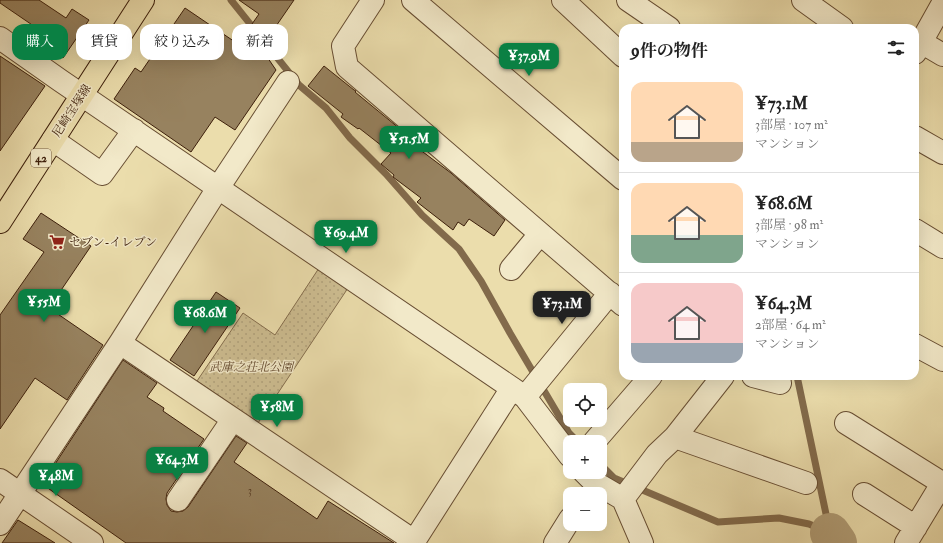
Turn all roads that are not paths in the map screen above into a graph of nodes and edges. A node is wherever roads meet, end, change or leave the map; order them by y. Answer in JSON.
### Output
{"nodes":[{"id":1,"x":143,"y":0,"type":"edge"},
{"id":2,"x":373,"y":0,"type":"edge"},
{"id":3,"x":413,"y":0,"type":"edge"},
{"id":4,"x":628,"y":0,"type":"edge"},
{"id":5,"x":803,"y":0,"type":"edge"},
{"id":6,"x":568,"y":2,"type":"edge"},
{"id":7,"x":943,"y":3,"type":"edge"},
{"id":8,"x":663,"y":24,"type":"edge"},
{"id":9,"x":836,"y":24,"type":"edge"},
{"id":10,"x":0,"y":38,"type":"edge"},
{"id":11,"x":919,"y":46,"type":"edge"},
{"id":12,"x":919,"y":48,"type":"edge"},
{"id":13,"x":619,"y":52,"type":"edge"},
{"id":14,"x":943,"y":55,"type":"edge"},
{"id":15,"x":288,"y":82,"type":"dead end"},
{"id":16,"x":82,"y":95,"type":"junction"},
{"id":17,"x":134,"y":130,"type":"junction"},
{"id":18,"x":919,"y":138,"type":"edge"},
{"id":19,"x":53,"y":140,"type":"junction"},
{"id":20,"x":943,"y":153,"type":"edge"},
{"id":21,"x":619,"y":176,"type":"edge"},
{"id":22,"x":218,"y":188,"type":"junction"},
{"id":23,"x":0,"y":222,"type":"edge"},
{"id":24,"x":919,"y":232,"type":"edge"},
{"id":25,"x":540,"y":234,"type":"junction"},
{"id":26,"x":943,"y":247,"type":"edge"},
{"id":27,"x":511,"y":269,"type":"dead end"},
{"id":28,"x":616,"y":299,"type":"edge"},
{"id":29,"x":120,"y":343,"type":"junction"},
{"id":30,"x":919,"y":347,"type":"edge"},
{"id":31,"x":943,"y":360,"type":"edge"},
{"id":32,"x":648,"y":380,"type":"edge"},
{"id":33,"x":720,"y":380,"type":"edge"},
{"id":34,"x":768,"y":380,"type":"edge"},
{"id":35,"x":780,"y":383,"type":"dead end"},
{"id":36,"x":527,"y":388,"type":"junction"},
{"id":37,"x":233,"y":419,"type":"junction"},
{"id":38,"x":846,"y":423,"type":"dead end"},
{"id":39,"x":600,"y":435,"type":"edge"},
{"id":40,"x":675,"y":437,"type":"junction"},
{"id":41,"x":563,"y":445,"type":"edge"},
{"id":42,"x":0,"y":480,"type":"edge"},
{"id":43,"x":588,"y":483,"type":"edge"},
{"id":44,"x":806,"y":483,"type":"dead end"},
{"id":45,"x":942,"y":486,"type":"edge"},
{"id":46,"x":630,"y":490,"type":"junction"},
{"id":47,"x":19,"y":493,"type":"junction"},
{"id":48,"x":864,"y":494,"type":"dead end"},
{"id":49,"x":178,"y":500,"type":"dead end"},
{"id":50,"x":0,"y":524,"type":"edge"},
{"id":51,"x":563,"y":530,"type":"edge"},
{"id":52,"x":911,"y":535,"type":"edge"},
{"id":53,"x":414,"y":542,"type":"edge"},
{"id":54,"x":92,"y":543,"type":"edge"},
{"id":55,"x":554,"y":543,"type":"edge"},
{"id":56,"x":642,"y":543,"type":"edge"}],
"edges":[{"from":1,"to":16,"type":"main road","name":"尼崎宝塚線","number":"42"},
{"from":2,"to":25,"type":"street"},
{"from":3,"to":21,"type":"street"},
{"from":4,"to":8,"type":"street"},
{"from":5,"to":9,"type":"street"},
{"from":6,"to":13,"type":"street"},
{"from":7,"to":11,"type":"street"},
{"from":10,"to":16,"type":"street"},
{"from":12,"to":14,"type":"street"},
{"from":15,"to":22,"type":"street"},
{"from":16,"to":17,"type":"street"},
{"from":16,"to":19,"type":"main road","name":"尼崎宝塚線","number":"42"},
{"from":17,"to":19,"type":"street"},
{"from":17,"to":22,"type":"street"},
{"from":18,"to":20,"type":"street"},
{"from":19,"to":23,"type":"main road","name":"尼崎宝塚線","number":"42"},
{"from":22,"to":29,"type":"street"},
{"from":22,"to":36,"type":"street"},
{"from":24,"to":26,"type":"street"},
{"from":25,"to":27,"type":"street"},
{"from":25,"to":28,"type":"street"},
{"from":28,"to":36,"type":"street"},
{"from":29,"to":37,"type":"street"},
{"from":29,"to":47,"type":"street"},
{"from":30,"to":31,"type":"street"},
{"from":32,"to":39,"type":"street"},
{"from":33,"to":40,"type":"street"},
{"from":34,"to":35,"type":"street"},
{"from":36,"to":41,"type":"street"},
{"from":36,"to":53,"type":"street"},
{"from":37,"to":49,"type":"street"},
{"from":37,"to":53,"type":"street"},
{"from":38,"to":45,"type":"street"},
{"from":40,"to":44,"type":"street"},
{"from":40,"to":46,"type":"street"},
{"from":42,"to":47,"type":"street"},
{"from":43,"to":46,"type":"street"},
{"from":45,"to":52,"type":"street"},
{"from":46,"to":56,"type":"street"},
{"from":47,"to":50,"type":"street"},
{"from":47,"to":54,"type":"street"},
{"from":48,"to":52,"type":"street"},
{"from":51,"to":55,"type":"street"}]}
